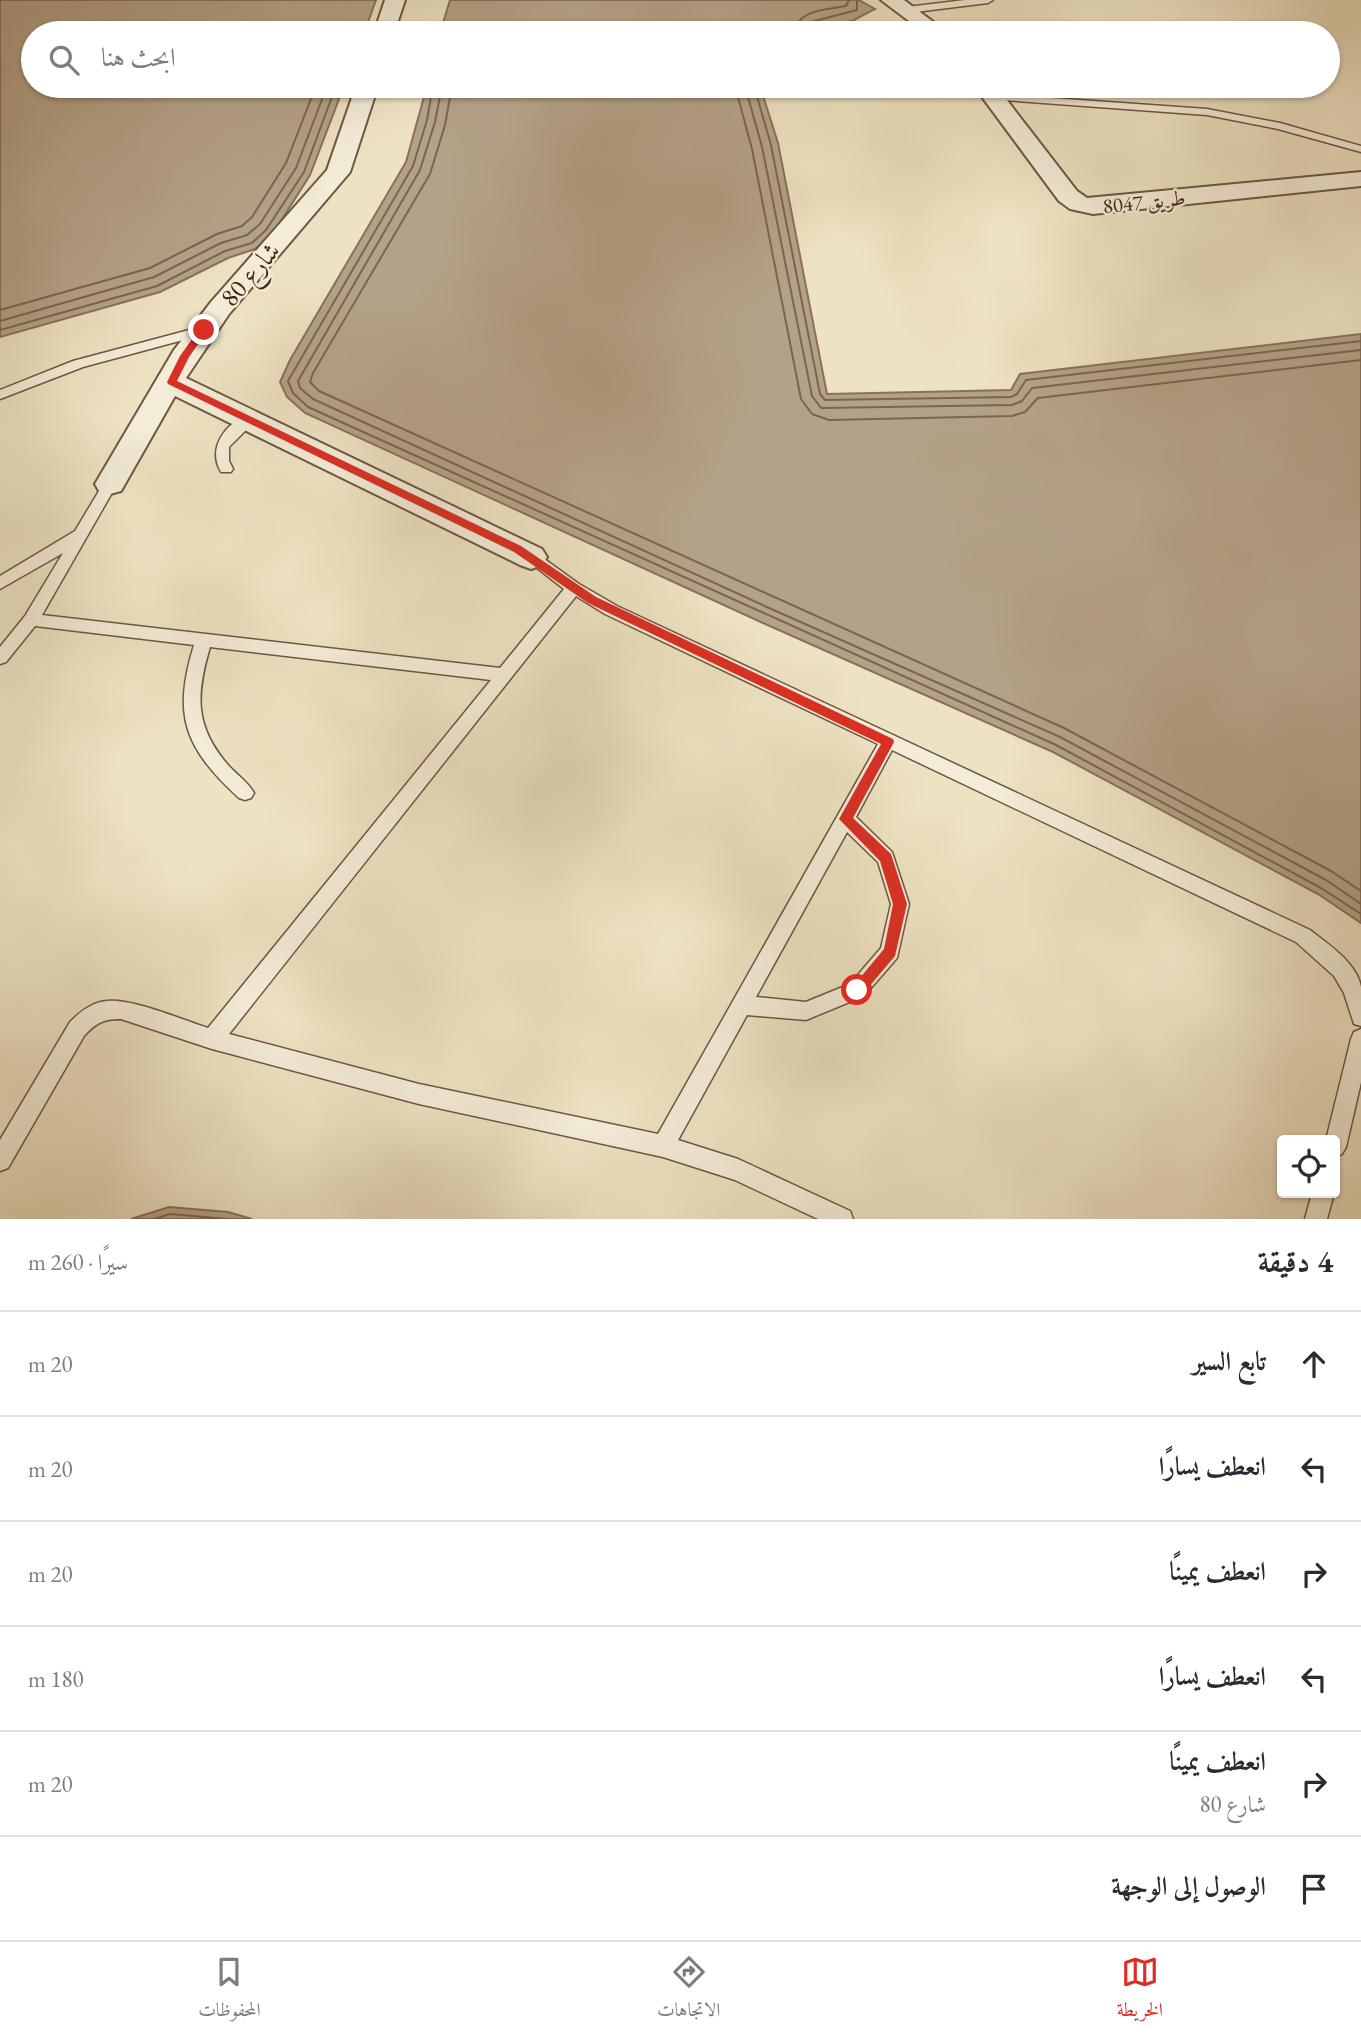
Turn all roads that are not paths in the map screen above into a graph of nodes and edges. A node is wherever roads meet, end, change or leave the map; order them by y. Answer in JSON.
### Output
{"nodes":[{"id":1,"x":396,"y":0,"type":"edge"},
{"id":2,"x":988,"y":0,"type":"edge"},
{"id":3,"x":899,"y":5,"type":"edge"},
{"id":4,"x":388,"y":21,"type":"edge"},
{"id":5,"x":922,"y":21,"type":"edge"},
{"id":6,"x":363,"y":98,"type":"edge"},
{"id":7,"x":994,"y":98,"type":"edge"},
{"id":8,"x":1062,"y":98,"type":"edge"},
{"id":9,"x":1361,"y":149,"type":"edge"},
{"id":10,"x":1361,"y":179,"type":"edge"},
{"id":11,"x":204,"y":330,"type":"junction"},
{"id":12,"x":172,"y":382,"type":"junction"},
{"id":13,"x":0,"y":395,"type":"edge"},
{"id":14,"x":250,"y":419,"type":"junction"},
{"id":15,"x":226,"y":469,"type":"dead end"},
{"id":16,"x":110,"y":484,"type":"joint"},
{"id":17,"x":82,"y":534,"type":"junction"},
{"id":18,"x":531,"y":557,"type":"joint"},
{"id":19,"x":0,"y":583,"type":"edge"},
{"id":20,"x":574,"y":588,"type":"junction"},
{"id":21,"x":31,"y":620,"type":"junction"},
{"id":22,"x":204,"y":640,"type":"junction"},
{"id":23,"x":0,"y":658,"type":"edge"},
{"id":24,"x":504,"y":676,"type":"junction"},
{"id":25,"x":888,"y":742,"type":"junction"},
{"id":26,"x":245,"y":793,"type":"dead end"},
{"id":27,"x":846,"y":819,"type":"junction"},
{"id":28,"x":742,"y":1005,"type":"junction"},
{"id":29,"x":1361,"y":1017,"type":"edge"},
{"id":30,"x":212,"y":1039,"type":"junction"},
{"id":31,"x":1361,"y":1039,"type":"edge"},
{"id":32,"x":1338,"y":1135,"type":"edge"},
{"id":33,"x":663,"y":1146,"type":"junction"},
{"id":34,"x":0,"y":1160,"type":"edge"},
{"id":35,"x":1322,"y":1198,"type":"edge"},
{"id":36,"x":842,"y":1219,"type":"edge"},
{"id":37,"x":1316,"y":1219,"type":"edge"}],
"edges":[{"from":1,"to":4,"type":"street"},
{"from":2,"to":3,"type":"lane"},
{"from":3,"to":5,"type":"street"},
{"from":6,"to":11,"type":"street","name":"شارع 80"},
{"from":7,"to":10,"type":"street","name":"طريق 8047"},
{"from":8,"to":9,"type":"lane"},
{"from":11,"to":12,"type":"street","name":"شارع 80"},
{"from":11,"to":13,"type":"lane"},
{"from":12,"to":14,"type":"street"},
{"from":12,"to":16,"type":"street","name":"شارع 80"},
{"from":14,"to":15,"type":"lane"},
{"from":14,"to":18,"type":"street"},
{"from":16,"to":17,"type":"lane","name":"شارع 80"},
{"from":17,"to":19,"type":"lane"},
{"from":17,"to":21,"type":"lane","name":"شارع 80"},
{"from":18,"to":20,"type":"lane"},
{"from":20,"to":24,"type":"lane"},
{"from":20,"to":25,"type":"lane"},
{"from":21,"to":22,"type":"lane"},
{"from":21,"to":23,"type":"lane","name":"شارع 80"},
{"from":22,"to":24,"type":"lane"},
{"from":22,"to":26,"type":"lane"},
{"from":24,"to":30,"type":"lane"},
{"from":25,"to":27,"type":"lane"},
{"from":25,"to":29,"type":"lane"},
{"from":27,"to":28,"type":"lane"},
{"from":27,"to":28,"type":"lane"},
{"from":28,"to":33,"type":"lane"},
{"from":30,"to":33,"type":"lane"},
{"from":30,"to":34,"type":"lane"},
{"from":31,"to":32,"type":"lane"},
{"from":33,"to":36,"type":"lane"},
{"from":35,"to":37,"type":"lane"}]}
